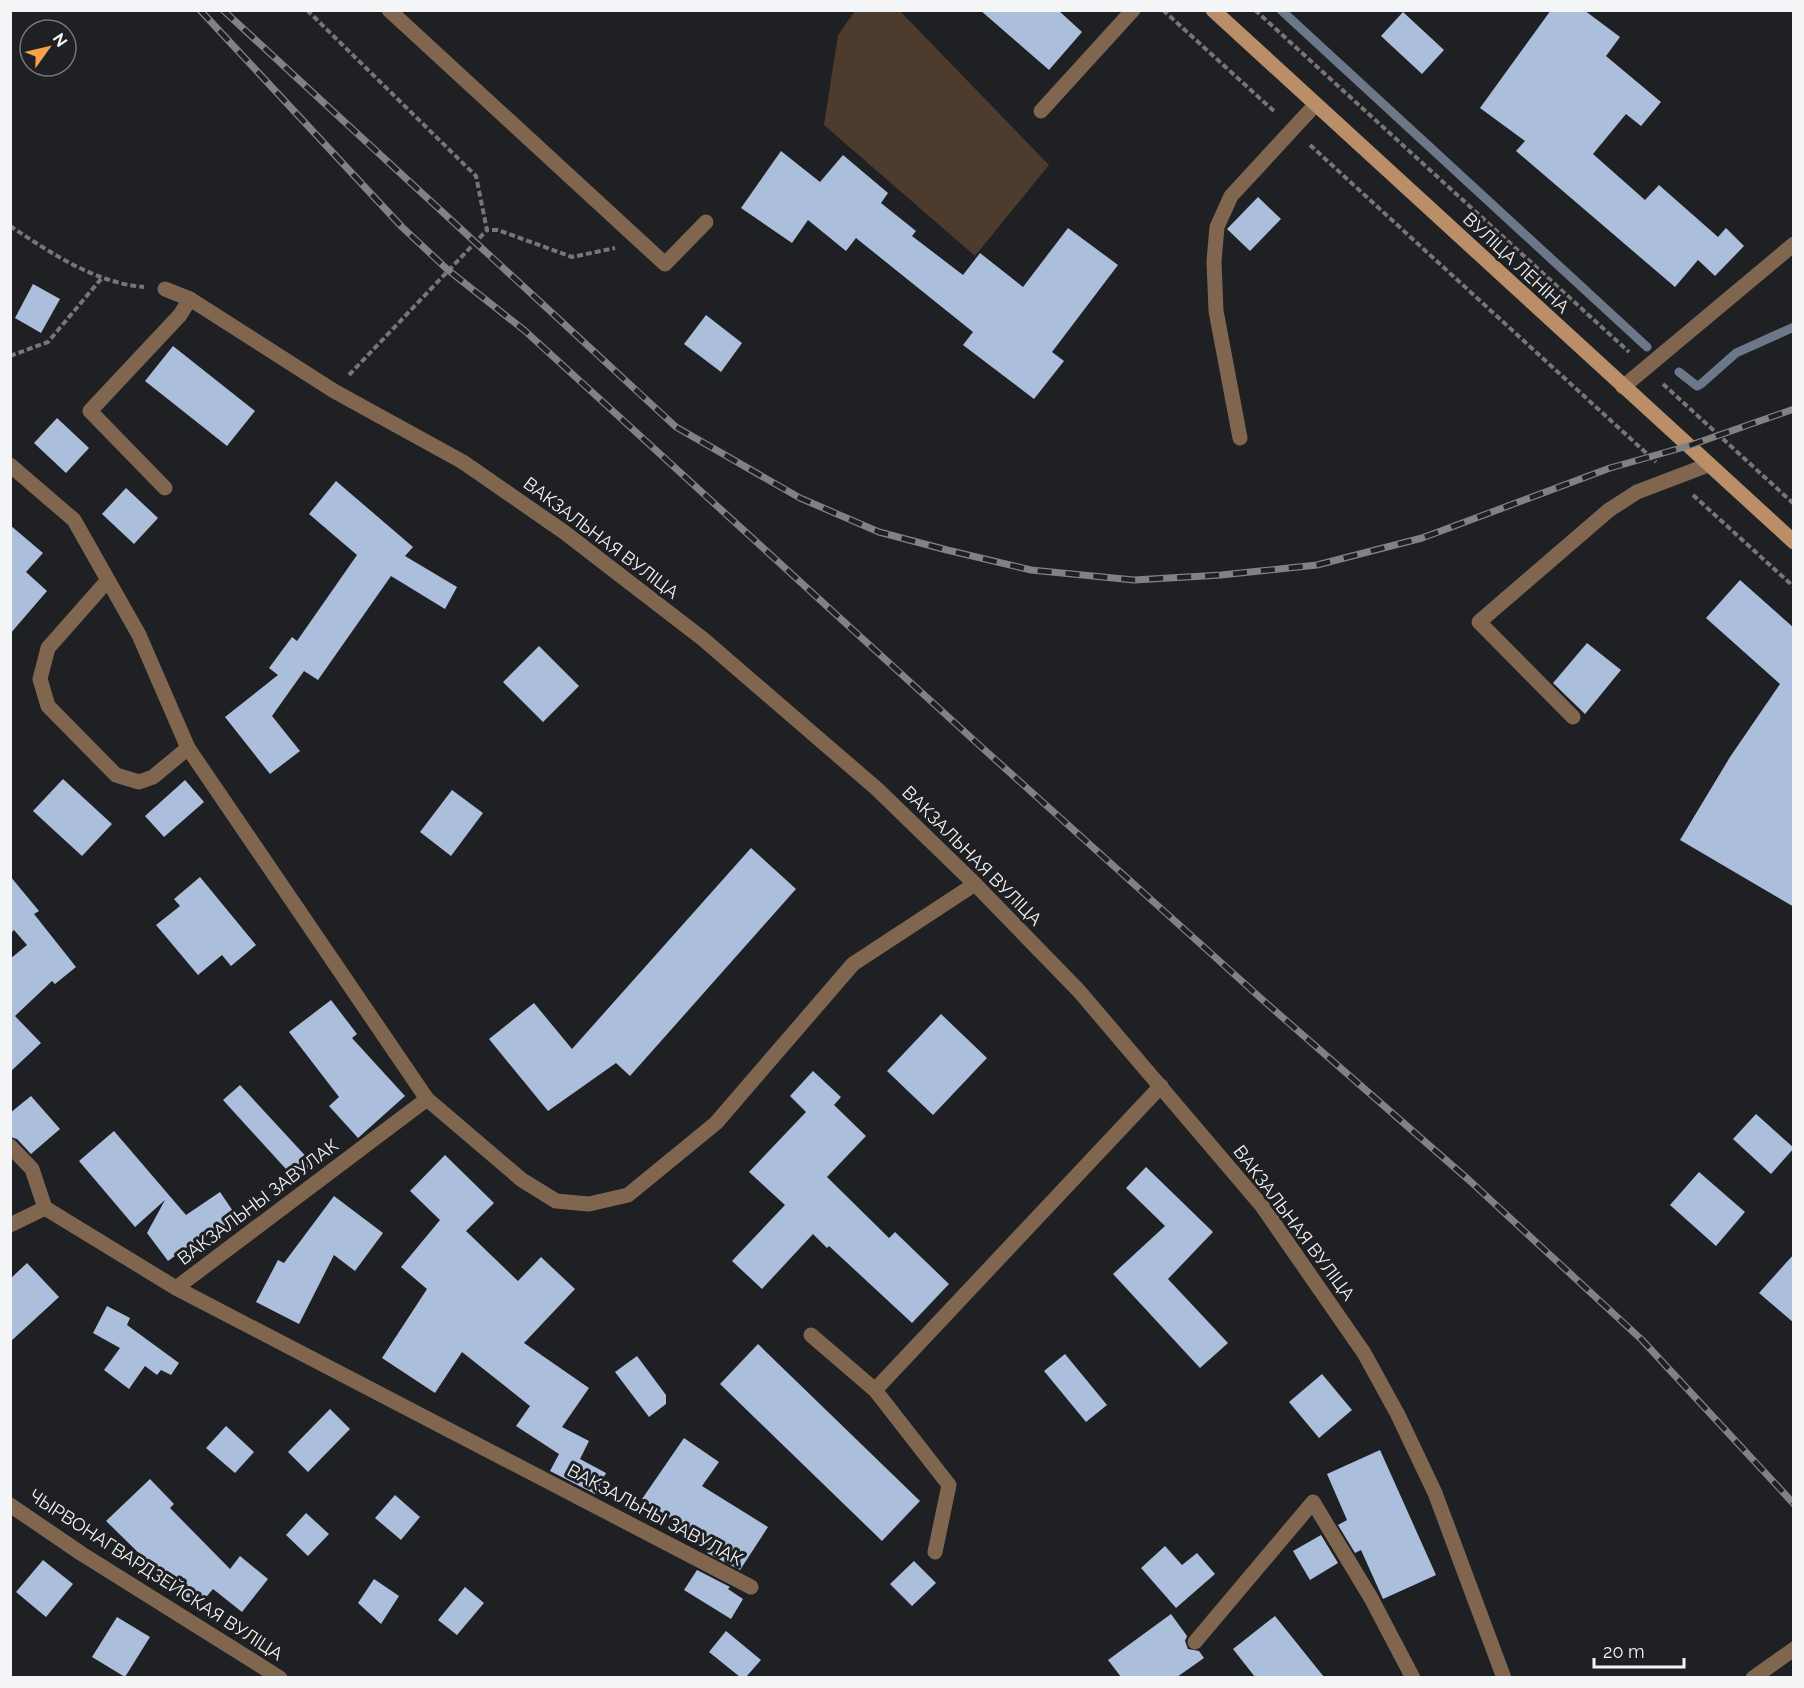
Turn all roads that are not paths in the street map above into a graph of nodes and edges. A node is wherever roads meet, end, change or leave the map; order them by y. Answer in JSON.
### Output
{"nodes":[{"id":1,"x":389,"y":10,"type":"edge"},
{"id":2,"x":1133,"y":10,"type":"edge"},
{"id":3,"x":1213,"y":10,"type":"edge"},
{"id":4,"x":1315,"y":105,"type":"junction"},
{"id":5,"x":1041,"y":111,"type":"dead end"},
{"id":6,"x":706,"y":222,"type":"dead end"},
{"id":7,"x":1794,"y":244,"type":"edge"},
{"id":8,"x":165,"y":289,"type":"road end"},
{"id":9,"x":190,"y":299,"type":"junction"},
{"id":10,"x":1623,"y":387,"type":"junction"},
{"id":11,"x":1240,"y":438,"type":"dead end"},
{"id":12,"x":10,"y":465,"type":"edge"},
{"id":13,"x":1708,"y":465,"type":"junction"},
{"id":14,"x":165,"y":488,"type":"dead end"},
{"id":15,"x":1794,"y":542,"type":"edge"},
{"id":16,"x":108,"y":580,"type":"junction"},
{"id":17,"x":1573,"y":717,"type":"dead end"},
{"id":18,"x":188,"y":748,"type":"junction"},
{"id":19,"x":975,"y":884,"type":"junction"},
{"id":20,"x":1161,"y":1086,"type":"junction"},
{"id":21,"x":427,"y":1099,"type":"junction"},
{"id":22,"x":10,"y":1146,"type":"edge"},
{"id":23,"x":45,"y":1208,"type":"junction"},
{"id":24,"x":11,"y":1225,"type":"edge"},
{"id":25,"x":176,"y":1288,"type":"junction"},
{"id":26,"x":811,"y":1335,"type":"dead end"},
{"id":27,"x":875,"y":1390,"type":"junction"},
{"id":28,"x":10,"y":1505,"type":"edge"},
{"id":29,"x":935,"y":1552,"type":"dead end"},
{"id":30,"x":751,"y":1587,"type":"dead end"},
{"id":31,"x":1195,"y":1642,"type":"dead end"},
{"id":32,"x":1794,"y":1649,"type":"edge"},
{"id":33,"x":280,"y":1677,"type":"edge"},
{"id":34,"x":1413,"y":1677,"type":"edge"},
{"id":35,"x":1504,"y":1677,"type":"edge"},
{"id":36,"x":1753,"y":1677,"type":"edge"}],
"edges":[{"from":1,"to":6,"type":"street"},
{"from":2,"to":5,"type":"street"},
{"from":3,"to":4,"type":"main road","name":"ВУЛІЦА ЛЕНІНА"},
{"from":4,"to":10,"type":"main road","name":"ВУЛІЦА ЛЕНІНА"},
{"from":4,"to":11,"type":"street"},
{"from":7,"to":10,"type":"street"},
{"from":8,"to":9,"type":"street","name":"ВАКЗАЛЬНАЯ ВУЛІЦА"},
{"from":9,"to":14,"type":"street"},
{"from":9,"to":19,"type":"street","name":"ВАКЗАЛЬНАЯ ВУЛІЦА"},
{"from":10,"to":13,"type":"main road","name":"ВУЛІЦА ЛЕНІНА"},
{"from":12,"to":16,"type":"street"},
{"from":13,"to":15,"type":"main road","name":"ВУЛІЦА ЛЕНІНА"},
{"from":13,"to":17,"type":"street"},
{"from":16,"to":18,"type":"street"},
{"from":16,"to":18,"type":"street"},
{"from":18,"to":21,"type":"street"},
{"from":19,"to":20,"type":"street","name":"ВАКЗАЛЬНАЯ ВУЛІЦА"},
{"from":19,"to":21,"type":"street"},
{"from":20,"to":27,"type":"street"},
{"from":20,"to":35,"type":"street","name":"ВАКЗАЛЬНАЯ ВУЛІЦА"},
{"from":21,"to":25,"type":"street","name":"ВАКЗАЛЬНЫ ЗАВУЛАК"},
{"from":22,"to":23,"type":"street"},
{"from":23,"to":24,"type":"street"},
{"from":23,"to":25,"type":"street"},
{"from":25,"to":30,"type":"street","name":"ВАКЗАЛЬНЫ ЗАВУЛАК"},
{"from":26,"to":27,"type":"street"},
{"from":27,"to":29,"type":"street"},
{"from":28,"to":33,"type":"street","name":"ЧЫРВОНАГВАРДЗЕЙСКАЯ ВУЛІЦА"},
{"from":31,"to":34,"type":"street"},
{"from":32,"to":36,"type":"street"}]}
